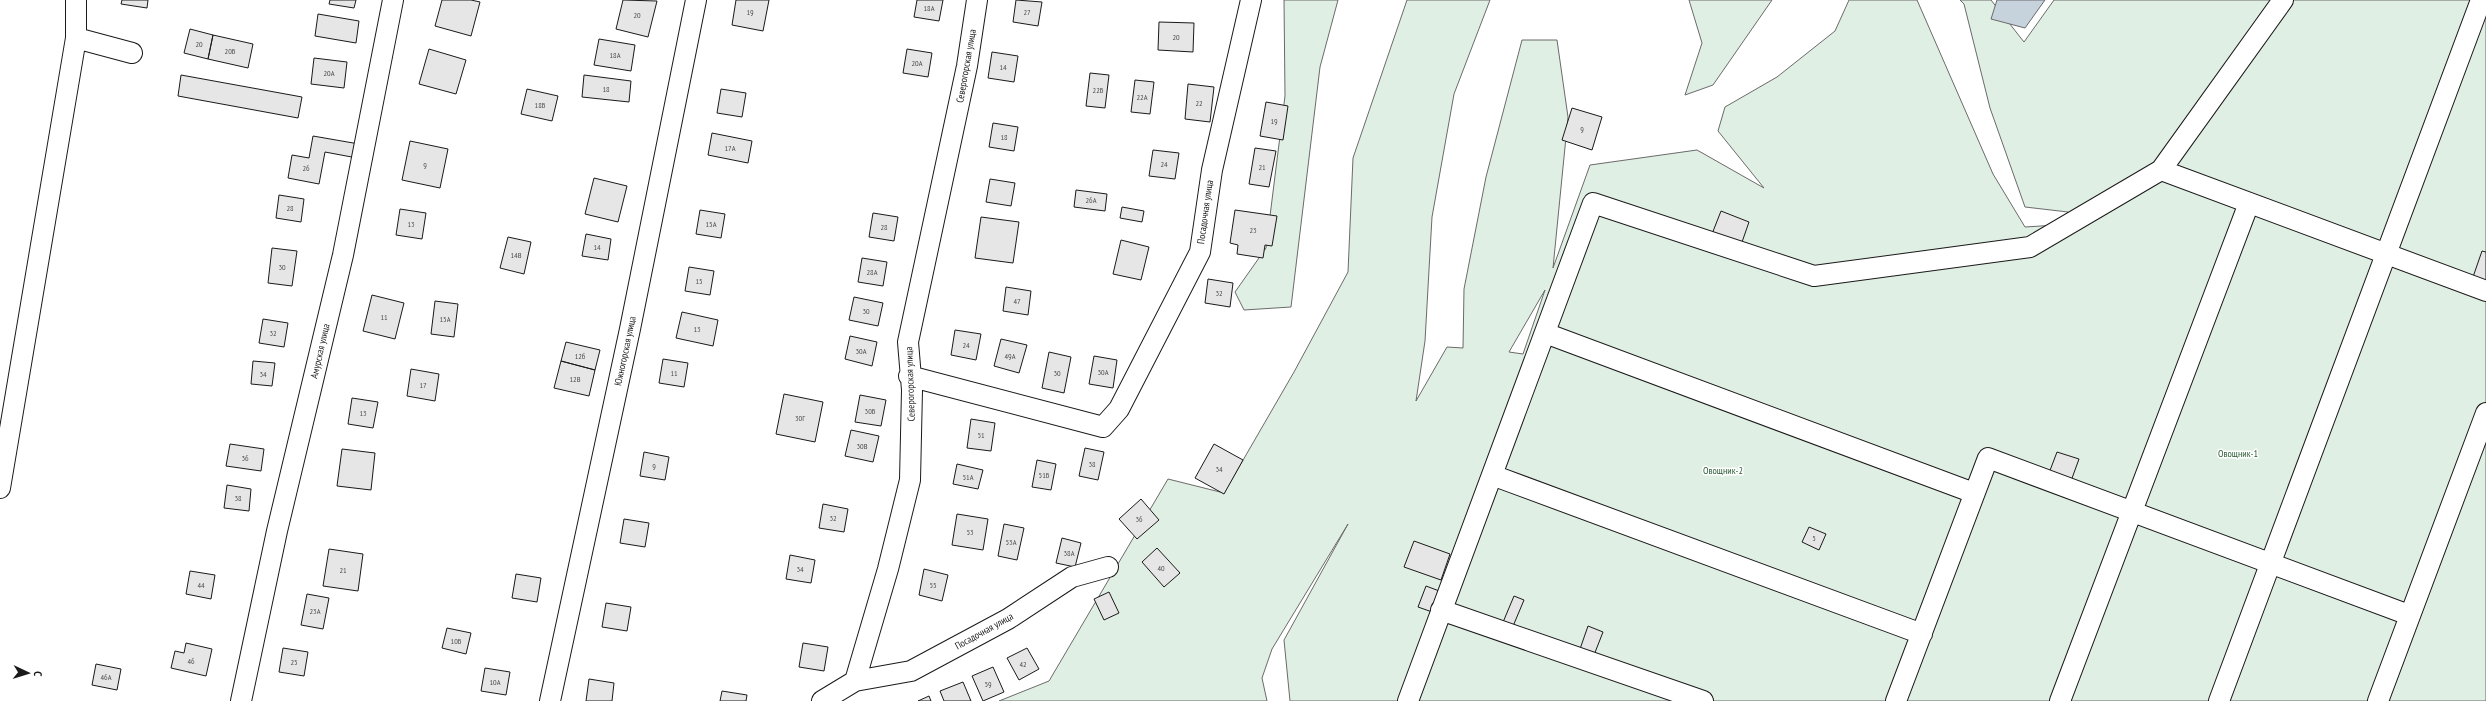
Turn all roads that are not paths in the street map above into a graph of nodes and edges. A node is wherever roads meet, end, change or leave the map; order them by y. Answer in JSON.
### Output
{"nodes":[{"id":1,"x":76,"y":0,"type":"edge"},
{"id":2,"x":393,"y":0,"type":"edge"},
{"id":3,"x":696,"y":0,"type":"edge"},
{"id":4,"x":977,"y":0,"type":"edge"},
{"id":5,"x":1251,"y":0,"type":"edge"},
{"id":6,"x":2283,"y":0,"type":"edge"},
{"id":7,"x":2481,"y":0,"type":"edge"},
{"id":8,"x":76,"y":38,"type":"junction"},
{"id":9,"x":132,"y":53,"type":"dead end"},
{"id":10,"x":2161,"y":170,"type":"junction"},
{"id":11,"x":2249,"y":203,"type":"junction"},
{"id":12,"x":2386,"y":254,"type":"junction"},
{"id":13,"x":2486,"y":291,"type":"edge"},
{"id":14,"x":1545,"y":333,"type":"junction"},
{"id":15,"x":910,"y":376,"type":"junction"},
{"id":16,"x":2486,"y":413,"type":"edge"},
{"id":17,"x":1492,"y":475,"type":"junction"},
{"id":18,"x":0,"y":488,"type":"edge"},
{"id":19,"x":1974,"y":493,"type":"junction"},
{"id":20,"x":2132,"y":510,"type":"junction"},
{"id":21,"x":2271,"y":563,"type":"junction"},
{"id":22,"x":1108,"y":567,"type":"dead end"},
{"id":23,"x":1441,"y":610,"type":"junction"},
{"id":24,"x":2410,"y":615,"type":"junction"},
{"id":25,"x":1922,"y":634,"type":"junction"},
{"id":26,"x":855,"y":681,"type":"junction"},
{"id":27,"x":241,"y":701,"type":"edge"},
{"id":28,"x":550,"y":701,"type":"edge"},
{"id":29,"x":822,"y":701,"type":"edge"},
{"id":30,"x":1408,"y":701,"type":"edge"},
{"id":31,"x":1703,"y":701,"type":"edge"},
{"id":32,"x":1896,"y":701,"type":"edge"},
{"id":33,"x":2060,"y":701,"type":"edge"},
{"id":34,"x":2219,"y":701,"type":"edge"},
{"id":35,"x":2378,"y":701,"type":"edge"}],
"edges":[{"from":1,"to":8,"type":"street"},
{"from":2,"to":27,"type":"street","name":"Амурская улица"},
{"from":3,"to":28,"type":"street","name":"Южногорская улица"},
{"from":4,"to":15,"type":"street","name":"Северогорская улица"},
{"from":5,"to":15,"type":"street","name":"Посадочная улица"},
{"from":6,"to":10,"type":"street"},
{"from":7,"to":12,"type":"street"},
{"from":8,"to":9,"type":"street"},
{"from":8,"to":18,"type":"street"},
{"from":10,"to":11,"type":"street"},
{"from":10,"to":14,"type":"street"},
{"from":11,"to":12,"type":"street"},
{"from":11,"to":20,"type":"street"},
{"from":12,"to":13,"type":"street"},
{"from":12,"to":21,"type":"street"},
{"from":14,"to":17,"type":"street"},
{"from":14,"to":19,"type":"street"},
{"from":15,"to":26,"type":"street","name":"Северогорская улица"},
{"from":16,"to":24,"type":"street"},
{"from":17,"to":23,"type":"street"},
{"from":17,"to":25,"type":"street"},
{"from":19,"to":20,"type":"street"},
{"from":19,"to":25,"type":"street"},
{"from":20,"to":21,"type":"street"},
{"from":20,"to":33,"type":"street"},
{"from":21,"to":24,"type":"street"},
{"from":21,"to":34,"type":"street"},
{"from":22,"to":26,"type":"street","name":"Посадочная улица"},
{"from":23,"to":30,"type":"street"},
{"from":23,"to":31,"type":"street"},
{"from":24,"to":35,"type":"street"},
{"from":25,"to":32,"type":"street"},
{"from":26,"to":29,"type":"street"}]}
